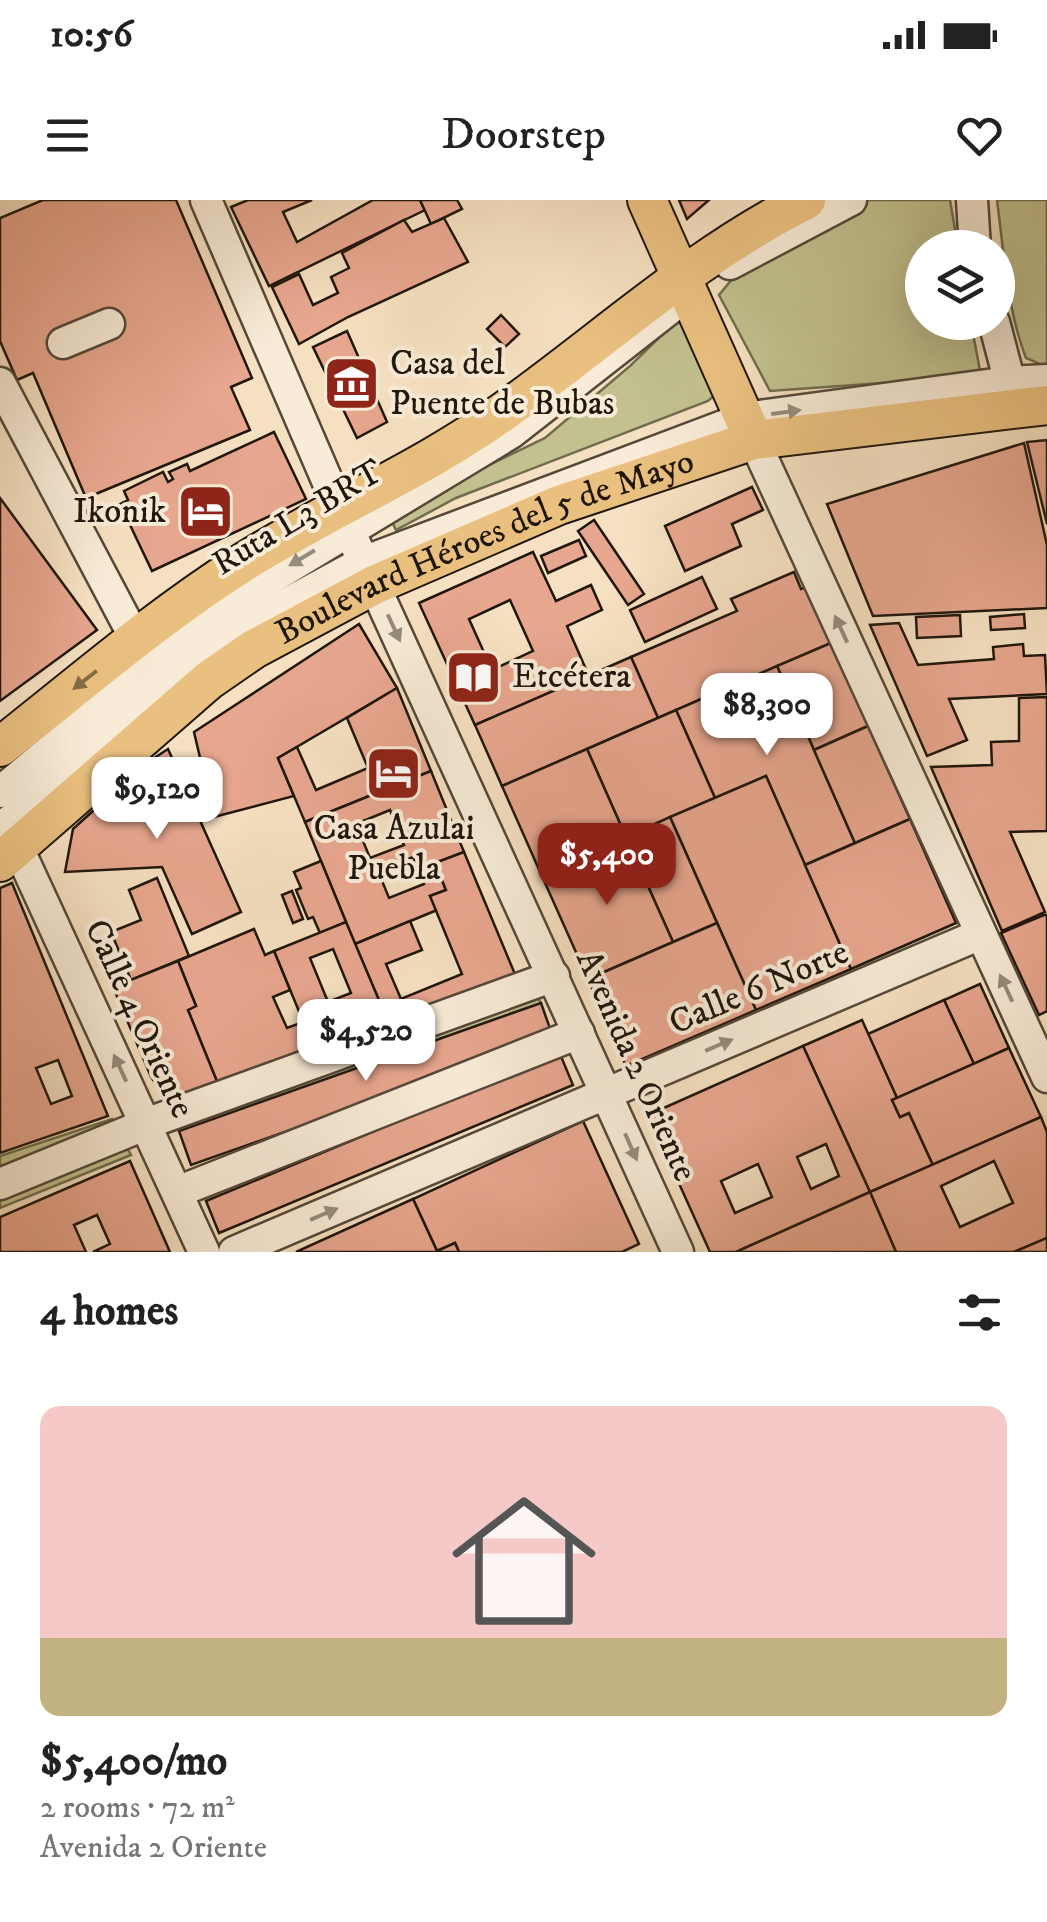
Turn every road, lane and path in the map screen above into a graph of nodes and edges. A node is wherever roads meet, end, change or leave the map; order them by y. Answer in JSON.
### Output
{"nodes":[{"id":1,"x":647,"y":200,"type":"edge"},
{"id":2,"x":769,"y":200,"type":"edge"},
{"id":3,"x":806,"y":200,"type":"edge"},
{"id":4,"x":851,"y":200,"type":"edge"},
{"id":5,"x":972,"y":200,"type":"edge"},
{"id":6,"x":198,"y":204,"type":"edge"},
{"id":7,"x":974,"y":230,"type":"edge"},
{"id":8,"x":742,"y":236,"type":"junction"},
{"id":9,"x":683,"y":286,"type":"junction"},
{"id":10,"x":109,"y":324,"type":"dead end"},
{"id":11,"x":1001,"y":340,"type":"edge"},
{"id":12,"x":63,"y":343,"type":"dead end"},
{"id":13,"x":1047,"y":380,"type":"edge"},
{"id":14,"x":0,"y":383,"type":"edge"},
{"id":15,"x":1024,"y":398,"type":"edge"},
{"id":16,"x":749,"y":429,"type":"junction"},
{"id":17,"x":344,"y":519,"type":"junction"},
{"id":18,"x":369,"y":574,"type":"junction"},
{"id":19,"x":136,"y":640,"type":"junction"},
{"id":20,"x":0,"y":747,"type":"edge"},
{"id":21,"x":0,"y":792,"type":"edge"},
{"id":22,"x":4,"y":837,"type":"edge"},
{"id":23,"x":982,"y":934,"type":"junction"},
{"id":24,"x":554,"y":976,"type":"junction"},
{"id":25,"x":580,"y":1034,"type":"junction"},
{"id":26,"x":1046,"y":1073,"type":"edge"},
{"id":27,"x":607,"y":1094,"type":"junction"},
{"id":28,"x":146,"y":1125,"type":"junction"},
{"id":29,"x":0,"y":1184,"type":"edge"},
{"id":30,"x":177,"y":1192,"type":"junction"},
{"id":31,"x":204,"y":1252,"type":"edge"},
{"id":32,"x":234,"y":1252,"type":"edge"},
{"id":33,"x":678,"y":1252,"type":"edge"}],
"edges":[{"from":1,"to":9,"type":"main road"},
{"from":2,"to":8,"type":"main road"},
{"from":3,"to":8,"type":"main road"},
{"from":4,"to":9,"type":"street"},
{"from":5,"to":7,"type":"street"},
{"from":6,"to":17,"type":"street","name":"Avenida 2 Oriente"},
{"from":8,"to":9,"type":"main road"},
{"from":9,"to":16,"type":"main road"},
{"from":9,"to":17,"type":"main road"},
{"from":10,"to":12,"type":"street"},
{"from":11,"to":15,"type":"street"},
{"from":13,"to":15,"type":"street"},
{"from":14,"to":19,"type":"street"},
{"from":16,"to":15,"type":"main road","name":"Boulevard Héroes del 5 de Mayo","one_way":true},
{"from":16,"to":18,"type":"main road","name":"Boulevard Héroes del 5 de Mayo"},
{"from":23,"to":16,"type":"street","one_way":true},
{"from":17,"to":18,"type":"street","name":"Avenida 2 Oriente"},
{"from":17,"to":19,"type":"main road"},
{"from":17,"to":21,"type":"street","name":"Ruta L3 BRT","one_way":true},
{"from":18,"to":22,"type":"main road","name":"Boulevard Héroes del 5 de Mayo"},
{"from":18,"to":24,"type":"street","name":"Avenida 2 Oriente","one_way":true},
{"from":19,"to":20,"type":"main road","one_way":true},
{"from":28,"to":22,"type":"street","name":"Calle 4 Oriente","one_way":true},
{"from":26,"to":23,"type":"street","one_way":true},
{"from":27,"to":23,"type":"street","name":"Calle 6 Norte","one_way":true},
{"from":24,"to":25,"type":"street","name":"Avenida 2 Oriente"},
{"from":24,"to":28,"type":"street"},
{"from":25,"to":27,"type":"street","name":"Avenida 2 Oriente"},
{"from":25,"to":30,"type":"street"},
{"from":32,"to":27,"type":"street","name":"Calle 6 Norte","one_way":true},
{"from":27,"to":33,"type":"street","name":"Avenida 2 Oriente","one_way":true},
{"from":28,"to":29,"type":"street"},
{"from":28,"to":30,"type":"street","name":"Calle 4 Oriente"},
{"from":30,"to":31,"type":"street","name":"Calle 4 Oriente"}]}
